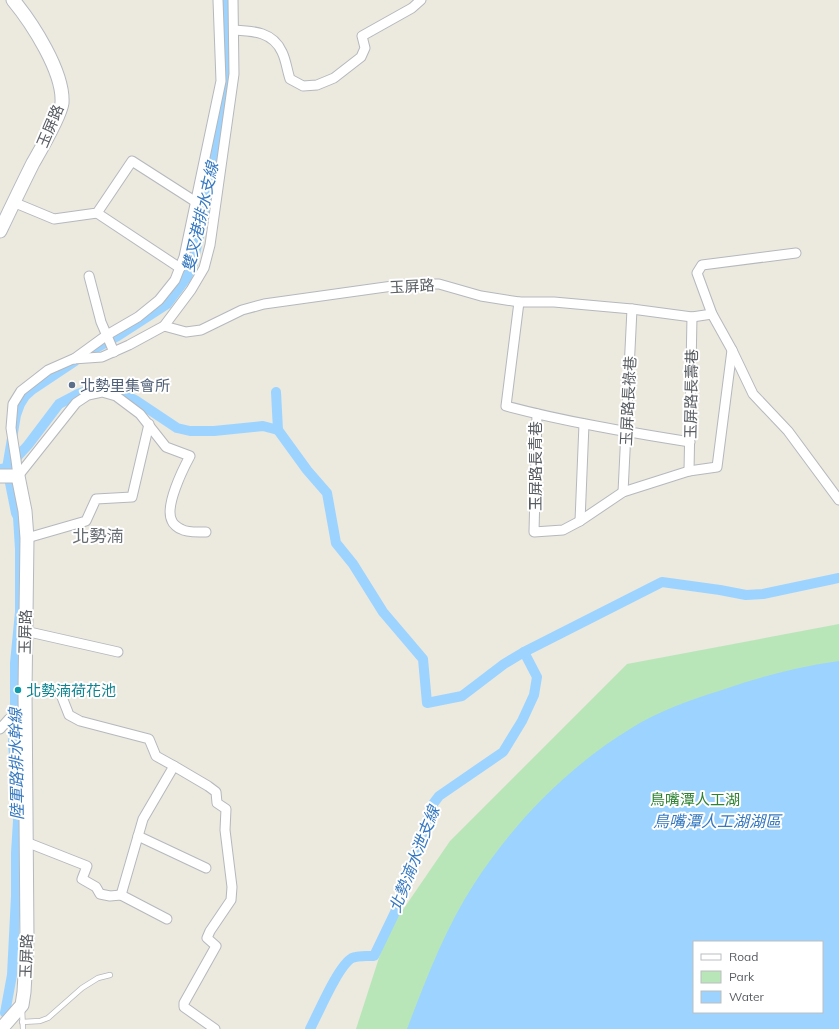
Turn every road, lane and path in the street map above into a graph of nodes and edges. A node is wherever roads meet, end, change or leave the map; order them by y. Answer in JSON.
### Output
{"nodes":[{"id":1,"x":13,"y":0,"type":"edge"},
{"id":2,"x":218,"y":0,"type":"edge"},
{"id":3,"x":233,"y":0,"type":"edge"},
{"id":4,"x":421,"y":0,"type":"edge"},
{"id":5,"x":234,"y":30,"type":"junction"},
{"id":6,"x":14,"y":202,"type":"junction"},
{"id":7,"x":196,"y":202,"type":"junction"},
{"id":8,"x":97,"y":213,"type":"junction"},
{"id":9,"x":0,"y":231,"type":"edge"},
{"id":10,"x":796,"y":253,"type":"dead end"},
{"id":11,"x":180,"y":268,"type":"junction"},
{"id":12,"x":89,"y":276,"type":"dead end"},
{"id":13,"x":519,"y":302,"type":"junction"},
{"id":14,"x":632,"y":309,"type":"junction"},
{"id":15,"x":712,"y":314,"type":"junction"},
{"id":16,"x":692,"y":317,"type":"junction"},
{"id":17,"x":164,"y":326,"type":"junction"},
{"id":18,"x":107,"y":335,"type":"junction"},
{"id":19,"x":732,"y":350,"type":"junction"},
{"id":20,"x":114,"y":352,"type":"junction"},
{"id":21,"x":73,"y":359,"type":"junction"},
{"id":22,"x":537,"y":414,"type":"junction"},
{"id":23,"x":149,"y":424,"type":"junction"},
{"id":24,"x":584,"y":424,"type":"junction"},
{"id":25,"x":626,"y":432,"type":"junction"},
{"id":26,"x":690,"y":442,"type":"junction"},
{"id":27,"x":17,"y":471,"type":"junction"},
{"id":28,"x":689,"y":471,"type":"junction"},
{"id":29,"x":2,"y":476,"type":"edge"},
{"id":30,"x":622,"y":492,"type":"junction"},
{"id":31,"x":839,"y":500,"type":"edge"},
{"id":32,"x":580,"y":520,"type":"junction"},
{"id":33,"x":206,"y":532,"type":"dead end"},
{"id":34,"x":27,"y":538,"type":"junction"},
{"id":35,"x":25,"y":631,"type":"junction"},
{"id":36,"x":118,"y":652,"type":"dead end"},
{"id":37,"x":25,"y":691,"type":"junction"},
{"id":38,"x":24,"y":718,"type":"junction"},
{"id":39,"x":0,"y":729,"type":"edge"},
{"id":40,"x":174,"y":766,"type":"junction"},
{"id":41,"x":138,"y":836,"type":"junction"},
{"id":42,"x":26,"y":842,"type":"junction"},
{"id":43,"x":206,"y":868,"type":"dead end"},
{"id":44,"x":121,"y":895,"type":"junction"},
{"id":45,"x":167,"y":919,"type":"dead end"},
{"id":46,"x":110,"y":975,"type":"dead end"},
{"id":47,"x":22,"y":1005,"type":"junction"},
{"id":48,"x":22,"y":1022,"type":"junction"},
{"id":49,"x":0,"y":1029,"type":"edge"},
{"id":50,"x":23,"y":1029,"type":"edge"},
{"id":51,"x":215,"y":1029,"type":"edge"}],
"edges":[{"from":1,"to":6,"type":"street","name":"玉屏路"},
{"from":2,"to":7,"type":"street"},
{"from":3,"to":5,"type":"street","name":"玉屏路"},
{"from":4,"to":5,"type":"street"},
{"from":5,"to":17,"type":"street","name":"玉屏路"},
{"from":6,"to":8,"type":"street"},
{"from":6,"to":9,"type":"street","name":"玉屏路"},
{"from":7,"to":8,"type":"street"},
{"from":7,"to":11,"type":"street"},
{"from":8,"to":11,"type":"street"},
{"from":10,"to":15,"type":"street"},
{"from":11,"to":18,"type":"street"},
{"from":12,"to":18,"type":"street"},
{"from":13,"to":14,"type":"street","name":"玉屏路"},
{"from":13,"to":17,"type":"street","name":"玉屏路"},
{"from":13,"to":22,"type":"street","name":"玉屏路長青巷"},
{"from":14,"to":16,"type":"street","name":"玉屏路"},
{"from":14,"to":25,"type":"street","name":"玉屏路長祿巷"},
{"from":15,"to":16,"type":"street","name":"玉屏路"},
{"from":15,"to":19,"type":"street"},
{"from":16,"to":26,"type":"street","name":"玉屏路長壽巷"},
{"from":17,"to":20,"type":"street","name":"玉屏路"},
{"from":18,"to":20,"type":"street"},
{"from":18,"to":21,"type":"street"},
{"from":19,"to":28,"type":"street"},
{"from":19,"to":31,"type":"street"},
{"from":20,"to":21,"type":"street","name":"玉屏路"},
{"from":21,"to":27,"type":"street","name":"玉屏路"},
{"from":22,"to":24,"type":"street"},
{"from":22,"to":32,"type":"street","name":"玉屏路長青巷"},
{"from":23,"to":27,"type":"street"},
{"from":23,"to":33,"type":"street"},
{"from":23,"to":34,"type":"street"},
{"from":24,"to":25,"type":"street"},
{"from":24,"to":32,"type":"street"},
{"from":25,"to":26,"type":"street"},
{"from":25,"to":30,"type":"street","name":"玉屏路長祿巷"},
{"from":26,"to":28,"type":"street","name":"玉屏路長壽巷"},
{"from":27,"to":29,"type":"street"},
{"from":27,"to":34,"type":"street","name":"玉屏路"},
{"from":28,"to":30,"type":"street"},
{"from":30,"to":32,"type":"street"},
{"from":34,"to":35,"type":"street","name":"玉屏路"},
{"from":35,"to":36,"type":"street"},
{"from":35,"to":37,"type":"street","name":"玉屏路"},
{"from":37,"to":38,"type":"street","name":"玉屏路"},
{"from":37,"to":40,"type":"street"},
{"from":38,"to":39,"type":"street"},
{"from":38,"to":42,"type":"street","name":"玉屏路"},
{"from":40,"to":41,"type":"street"},
{"from":40,"to":51,"type":"street"},
{"from":41,"to":43,"type":"street"},
{"from":41,"to":44,"type":"street"},
{"from":42,"to":44,"type":"street"},
{"from":42,"to":47,"type":"street","name":"玉屏路"},
{"from":44,"to":45,"type":"street"},
{"from":46,"to":48,"type":"lane"},
{"from":47,"to":48,"type":"lane"},
{"from":47,"to":49,"type":"street"},
{"from":48,"to":50,"type":"lane"}]}
